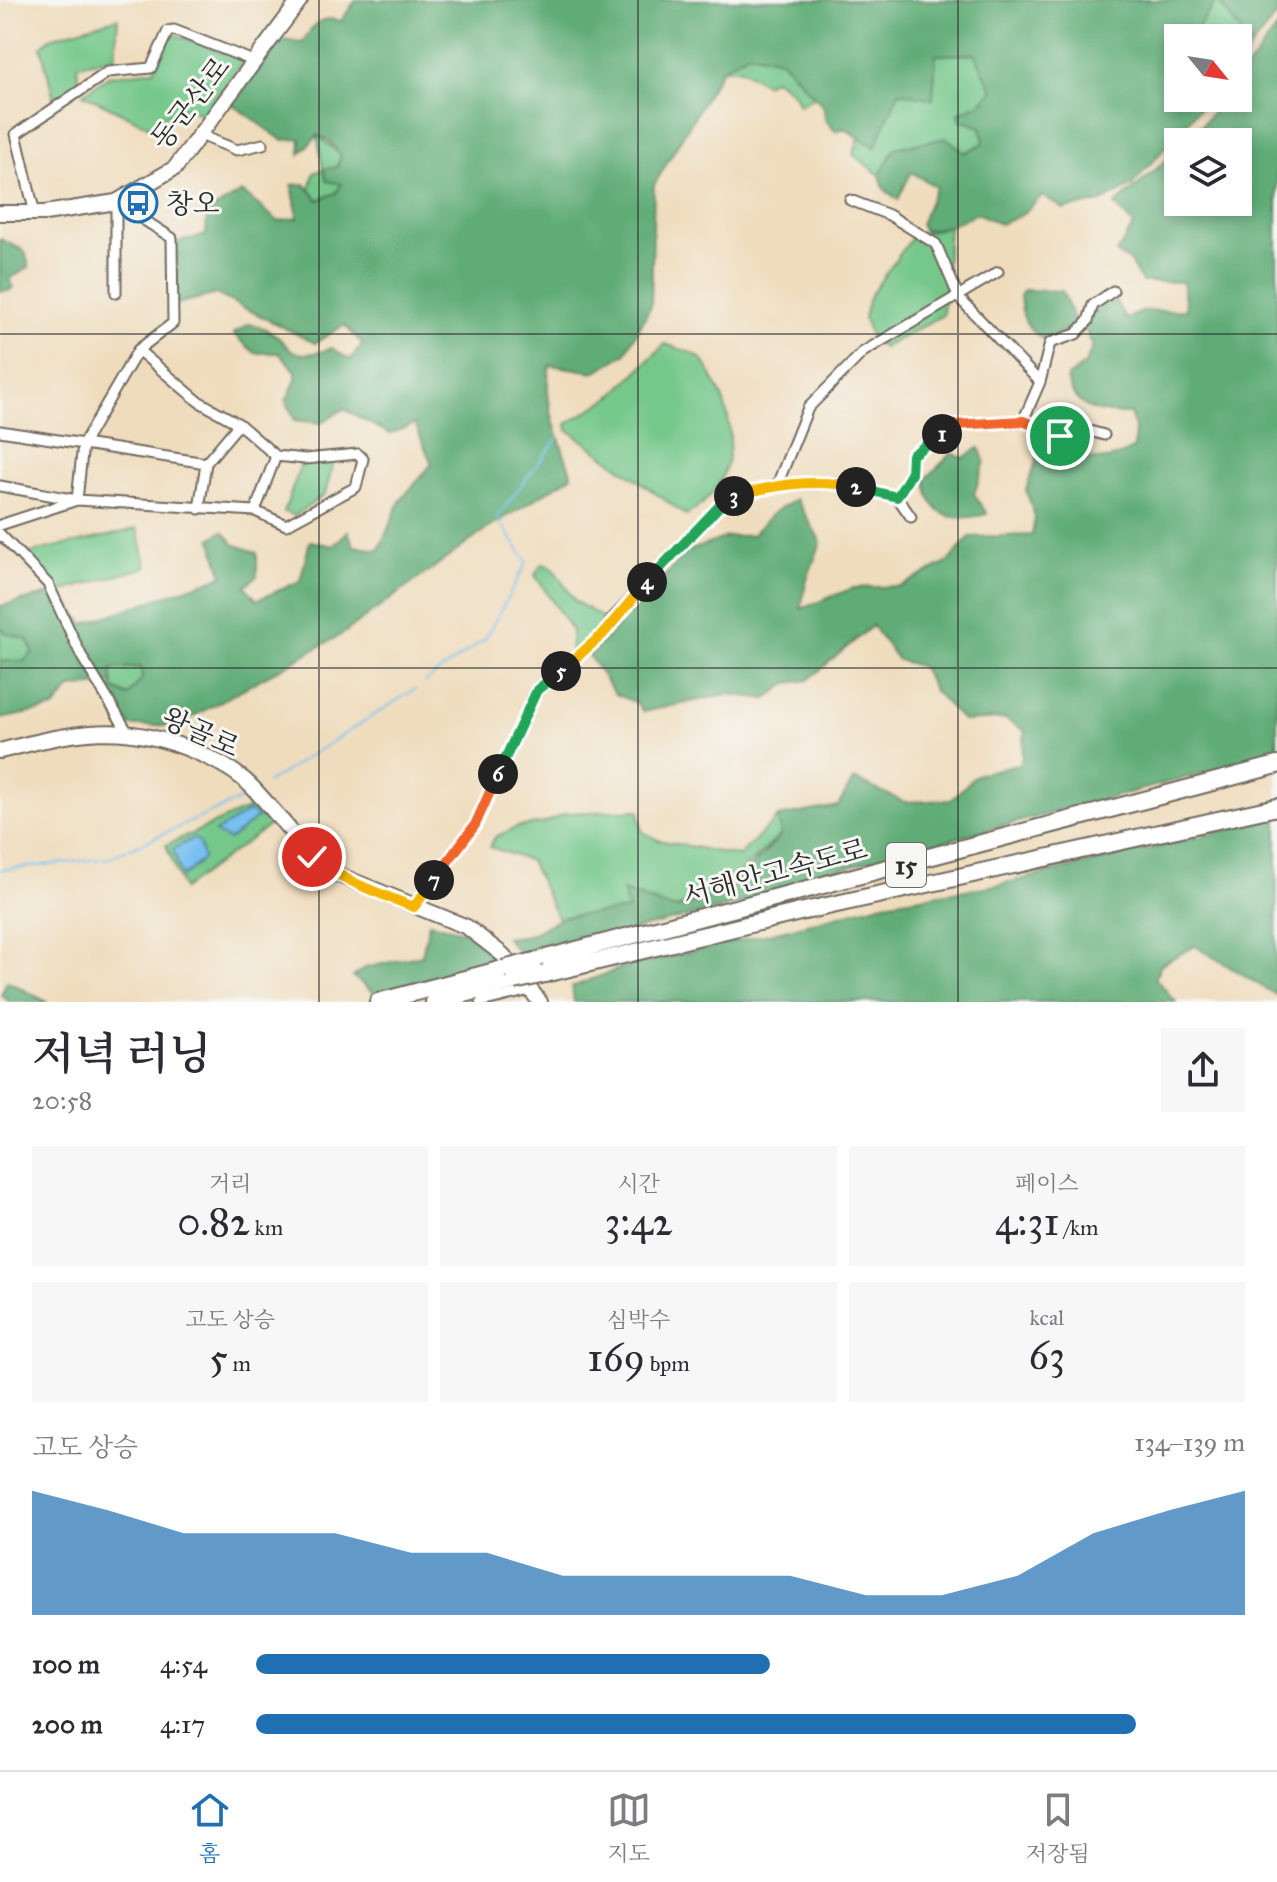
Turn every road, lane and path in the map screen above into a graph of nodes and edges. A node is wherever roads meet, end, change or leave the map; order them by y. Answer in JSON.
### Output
{"nodes":[{"id":1,"x":300,"y":0,"type":"edge"},
{"id":2,"x":256,"y":62,"type":"junction"},
{"id":3,"x":200,"y":135,"type":"junction"},
{"id":4,"x":263,"y":144,"type":"dead end"},
{"id":5,"x":850,"y":200,"type":"dead end"},
{"id":6,"x":116,"y":202,"type":"junction"},
{"id":7,"x":0,"y":213,"type":"edge"},
{"id":8,"x":35,"y":214,"type":"junction"},
{"id":9,"x":998,"y":272,"type":"dead end"},
{"id":10,"x":1113,"y":291,"type":"dead end"},
{"id":11,"x":116,"y":293,"type":"dead end"},
{"id":12,"x":959,"y":298,"type":"junction"},
{"id":13,"x":138,"y":350,"type":"junction"},
{"id":14,"x":1040,"y":382,"type":"junction"},
{"id":15,"x":1023,"y":421,"type":"junction"},
{"id":16,"x":239,"y":424,"type":"junction"},
{"id":17,"x":0,"y":431,"type":"edge"},
{"id":18,"x":1104,"y":435,"type":"dead end"},
{"id":19,"x":83,"y":444,"type":"junction"},
{"id":20,"x":276,"y":456,"type":"junction"},
{"id":21,"x":206,"y":463,"type":"junction"},
{"id":22,"x":777,"y":485,"type":"junction"},
{"id":23,"x":0,"y":486,"type":"edge"},
{"id":24,"x":897,"y":497,"type":"junction"},
{"id":25,"x":77,"y":500,"type":"junction"},
{"id":26,"x":199,"y":509,"type":"junction"},
{"id":27,"x":255,"y":511,"type":"junction"},
{"id":28,"x":911,"y":517,"type":"dead end"},
{"id":29,"x":0,"y":525,"type":"edge"},
{"id":30,"x":0,"y":534,"type":"edge"},
{"id":31,"x":127,"y":731,"type":"junction"},
{"id":32,"x":0,"y":751,"type":"edge"},
{"id":33,"x":1277,"y":765,"type":"edge"},
{"id":34,"x":1277,"y":807,"type":"edge"},
{"id":35,"x":414,"y":907,"type":"junction"},
{"id":36,"x":540,"y":968,"type":"junction"},
{"id":37,"x":508,"y":975,"type":"junction"},
{"id":38,"x":535,"y":996,"type":"edge"},
{"id":39,"x":378,"y":1002,"type":"edge"},
{"id":40,"x":434,"y":1002,"type":"edge"},
{"id":41,"x":481,"y":1002,"type":"edge"}],
"edges":[{"from":1,"to":2,"type":"main road","name":"동군산로"},
{"from":2,"to":3,"type":"main road","name":"동군산로"},
{"from":2,"to":8,"type":"street"},
{"from":3,"to":4,"type":"street"},
{"from":3,"to":6,"type":"main road","name":"동군산로"},
{"from":5,"to":12,"type":"street"},
{"from":6,"to":8,"type":"main road","name":"동군산로"},
{"from":6,"to":11,"type":"street"},
{"from":6,"to":13,"type":"street"},
{"from":7,"to":8,"type":"main road","name":"동군산로"},
{"from":9,"to":12,"type":"street"},
{"from":10,"to":14,"type":"street"},
{"from":12,"to":14,"type":"street"},
{"from":12,"to":22,"type":"street"},
{"from":13,"to":16,"type":"street"},
{"from":13,"to":19,"type":"street"},
{"from":14,"to":15,"type":"street"},
{"from":15,"to":18,"type":"street"},
{"from":15,"to":24,"type":"street"},
{"from":16,"to":20,"type":"street"},
{"from":16,"to":21,"type":"street"},
{"from":17,"to":19,"type":"street"},
{"from":19,"to":21,"type":"street"},
{"from":19,"to":25,"type":"street"},
{"from":20,"to":27,"type":"street"},
{"from":20,"to":27,"type":"street"},
{"from":21,"to":26,"type":"street"},
{"from":22,"to":24,"type":"street"},
{"from":22,"to":35,"type":"street"},
{"from":23,"to":25,"type":"street"},
{"from":24,"to":28,"type":"street"},
{"from":25,"to":26,"type":"street"},
{"from":25,"to":29,"type":"street"},
{"from":26,"to":27,"type":"street"},
{"from":30,"to":31,"type":"street"},
{"from":31,"to":32,"type":"main road","name":"왕골로"},
{"from":31,"to":35,"type":"main road","name":"왕골로"},
{"from":33,"to":36,"type":"highway","name":"서해안고속도로","number":"15"},
{"from":34,"to":36,"type":"highway","name":"서해안고속도로","number":"15"},
{"from":35,"to":38,"type":"main road","name":"왕골로"},
{"from":36,"to":37,"type":"highway","name":"서해안고속도로","number":"15","bridge":true},
{"from":37,"to":39,"type":"highway","name":"서해안고속도로","number":"15"},
{"from":37,"to":40,"type":"highway","name":"서해안고속도로","number":"15"},
{"from":38,"to":41,"type":"street"}]}
